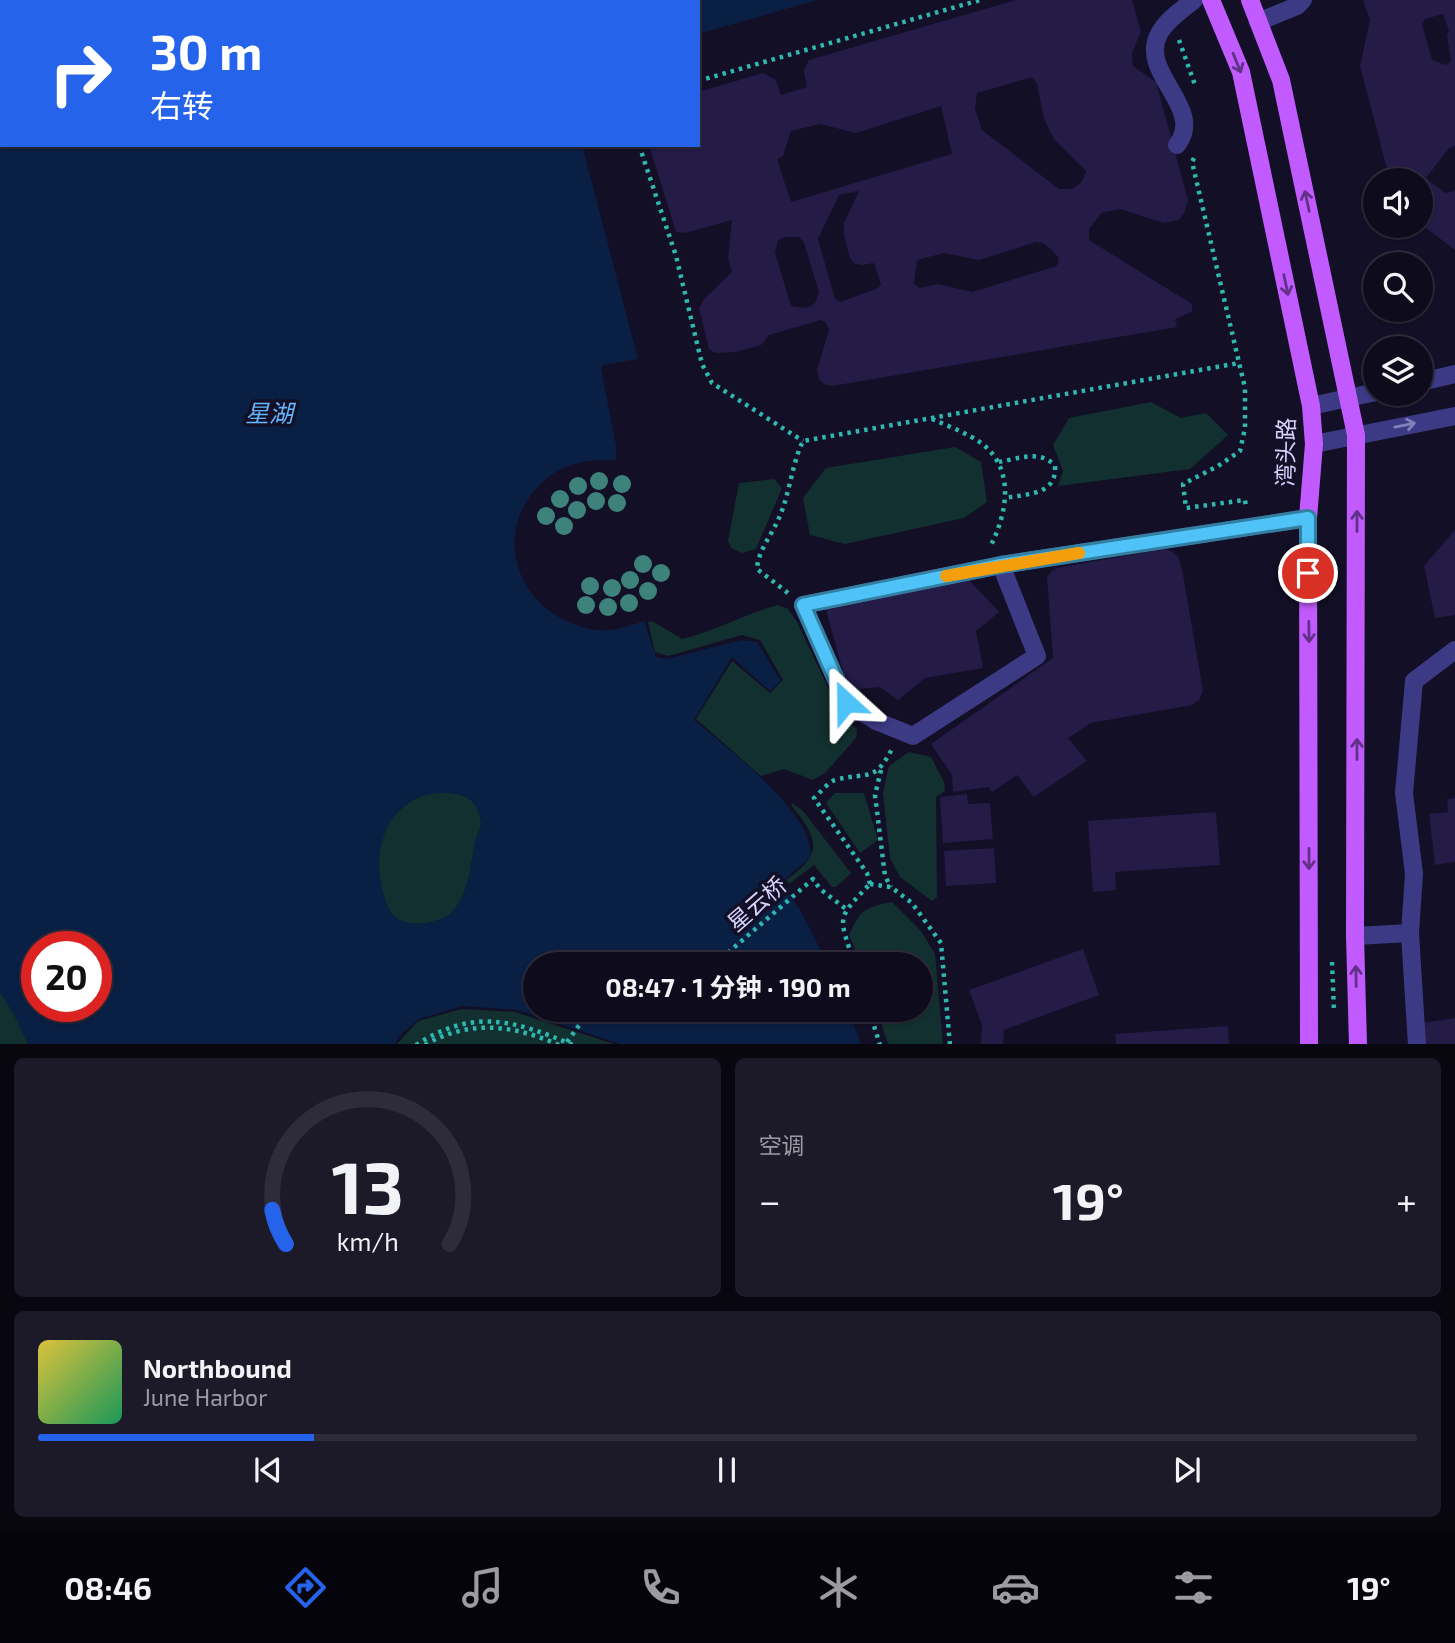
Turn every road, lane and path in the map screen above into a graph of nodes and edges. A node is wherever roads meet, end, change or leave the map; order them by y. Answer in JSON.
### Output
{"nodes":[{"id":1,"x":980,"y":0,"type":"edge"},
{"id":2,"x":1194,"y":0,"type":"edge"},
{"id":3,"x":1210,"y":0,"type":"edge"},
{"id":4,"x":1250,"y":0,"type":"edge"},
{"id":5,"x":1303,"y":0,"type":"edge"},
{"id":6,"x":1171,"y":19,"type":"junction"},
{"id":7,"x":1258,"y":22,"type":"junction"},
{"id":8,"x":700,"y":80,"type":"edge"},
{"id":9,"x":1199,"y":97,"type":"dead end"},
{"id":10,"x":1177,"y":145,"type":"dead end"},
{"id":11,"x":640,"y":147,"type":"edge"},
{"id":12,"x":1196,"y":150,"type":"dead end"},
{"id":13,"x":1239,"y":363,"type":"junction"},
{"id":14,"x":1455,"y":374,"type":"edge"},
{"id":15,"x":1433,"y":379,"type":"edge"},
{"id":16,"x":1363,"y":395,"type":"edge"},
{"id":17,"x":1348,"y":398,"type":"junction"},
{"id":18,"x":1311,"y":406,"type":"junction"},
{"id":19,"x":1455,"y":416,"type":"edge"},
{"id":20,"x":931,"y":418,"type":"junction"},
{"id":21,"x":1356,"y":435,"type":"junction"},
{"id":22,"x":803,"y":442,"type":"junction"},
{"id":23,"x":1314,"y":444,"type":"junction"},
{"id":24,"x":999,"y":462,"type":"junction"},
{"id":25,"x":1005,"y":498,"type":"junction"},
{"id":26,"x":1308,"y":518,"type":"junction"},
{"id":27,"x":1250,"y":528,"type":"junction"},
{"id":28,"x":1001,"y":565,"type":"junction"},
{"id":29,"x":979,"y":569,"type":"junction"},
{"id":30,"x":816,"y":602,"type":"junction"},
{"id":31,"x":1455,"y":650,"type":"edge"},
{"id":32,"x":901,"y":731,"type":"junction"},
{"id":33,"x":881,"y":769,"type":"junction"},
{"id":34,"x":870,"y":884,"type":"junction"},
{"id":35,"x":891,"y":887,"type":"junction"},
{"id":36,"x":846,"y":909,"type":"junction"},
{"id":37,"x":1410,"y":933,"type":"junction"},
{"id":38,"x":1355,"y":936,"type":"junction"},
{"id":39,"x":729,"y":952,"type":"edge"},
{"id":40,"x":850,"y":952,"type":"edge"},
{"id":41,"x":581,"y":1022,"type":"edge"},
{"id":42,"x":873,"y":1022,"type":"edge"},
{"id":43,"x":567,"y":1042,"type":"junction"},
{"id":44,"x":418,"y":1044,"type":"edge"},
{"id":45,"x":427,"y":1044,"type":"edge"},
{"id":46,"x":557,"y":1044,"type":"edge"},
{"id":47,"x":571,"y":1044,"type":"edge"},
{"id":48,"x":880,"y":1044,"type":"edge"},
{"id":49,"x":950,"y":1044,"type":"edge"},
{"id":50,"x":1309,"y":1044,"type":"edge"},
{"id":51,"x":1359,"y":1044,"type":"edge"},
{"id":52,"x":1417,"y":1044,"type":"edge"}],
"edges":[{"from":1,"to":8,"type":"path"},
{"from":2,"to":6,"type":"street"},
{"from":3,"to":18,"type":"main road","name":"湾头路","one_way":true},
{"from":4,"to":7,"type":"main road"},
{"from":5,"to":7,"type":"street"},
{"from":6,"to":9,"type":"path"},
{"from":6,"to":10,"type":"street"},
{"from":17,"to":7,"type":"main road","one_way":true},
{"from":11,"to":22,"type":"path"},
{"from":12,"to":13,"type":"path"},
{"from":13,"to":20,"type":"path"},
{"from":13,"to":27,"type":"path"},
{"from":14,"to":15,"type":"street"},
{"from":16,"to":17,"type":"street"},
{"from":17,"to":18,"type":"street"},
{"from":17,"to":21,"type":"main road"},
{"from":18,"to":23,"type":"main road","name":"湾头路"},
{"from":21,"to":19,"type":"street","one_way":true},
{"from":20,"to":22,"type":"path"},
{"from":20,"to":24,"type":"path"},
{"from":21,"to":23,"type":"street"},
{"from":38,"to":21,"type":"main road","one_way":true},
{"from":22,"to":30,"type":"path"},
{"from":23,"to":26,"type":"main road","name":"湾头路"},
{"from":24,"to":25,"type":"path"},
{"from":24,"to":25,"type":"path"},
{"from":25,"to":29,"type":"path"},
{"from":26,"to":27,"type":"street"},
{"from":26,"to":50,"type":"main road","name":"湾头路","one_way":true},
{"from":27,"to":28,"type":"street"},
{"from":28,"to":29,"type":"street"},
{"from":28,"to":32,"type":"street"},
{"from":29,"to":30,"type":"street"},
{"from":30,"to":32,"type":"street"},
{"from":31,"to":37,"type":"street"},
{"from":32,"to":33,"type":"path"},
{"from":33,"to":34,"type":"path"},
{"from":33,"to":35,"type":"path"},
{"from":34,"to":35,"type":"path"},
{"from":34,"to":36,"type":"path"},
{"from":35,"to":49,"type":"path"},
{"from":36,"to":39,"type":"path","name":"星云桥"},
{"from":36,"to":40,"type":"path"},
{"from":37,"to":38,"type":"street"},
{"from":37,"to":52,"type":"street"},
{"from":51,"to":38,"type":"main road","one_way":true},
{"from":41,"to":43,"type":"path"},
{"from":42,"to":48,"type":"path"},
{"from":43,"to":44,"type":"path"},
{"from":43,"to":47,"type":"path"},
{"from":45,"to":46,"type":"path"}]}
